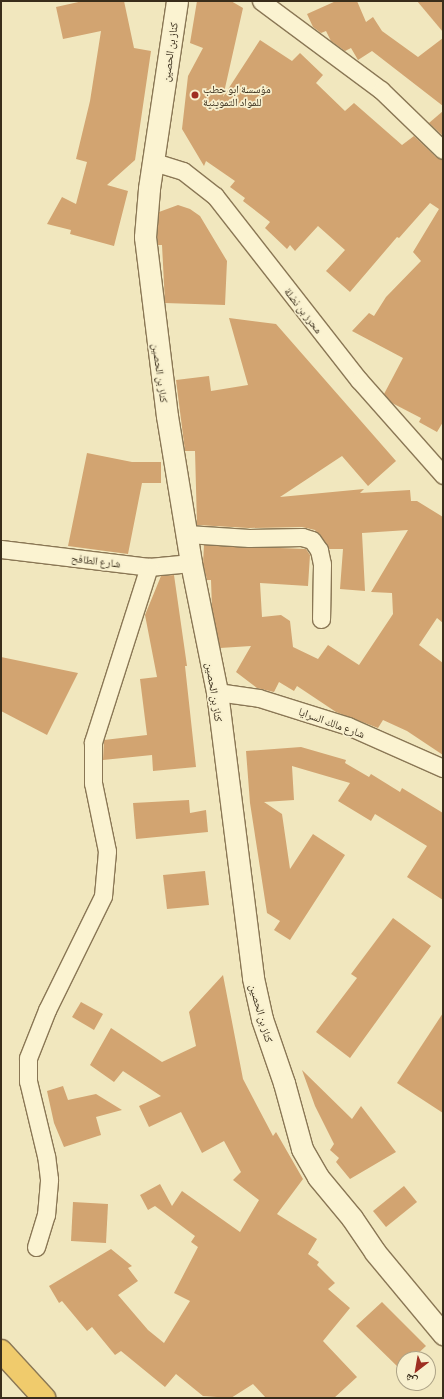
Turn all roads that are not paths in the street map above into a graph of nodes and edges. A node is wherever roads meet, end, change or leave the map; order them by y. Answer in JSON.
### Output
{"nodes":[{"id":1,"x":177,"y":1,"type":"edge"},
{"id":2,"x":261,"y":1,"type":"edge"},
{"id":3,"x":443,"y":150,"type":"edge"},
{"id":4,"x":154,"y":162,"type":"junction"},
{"id":5,"x":443,"y":476,"type":"edge"},
{"id":6,"x":187,"y":534,"type":"junction"},
{"id":7,"x":1,"y":549,"type":"edge"},
{"id":8,"x":191,"y":563,"type":"junction"},
{"id":9,"x":149,"y":568,"type":"junction"},
{"id":10,"x":321,"y":619,"type":"dead end"},
{"id":11,"x":217,"y":692,"type":"junction"},
{"id":12,"x":443,"y":768,"type":"edge"},
{"id":13,"x":36,"y":1247,"type":"dead end"},
{"id":14,"x":443,"y":1334,"type":"edge"},
{"id":15,"x":1,"y":1351,"type":"edge"},
{"id":16,"x":44,"y":1398,"type":"edge"}],
"edges":[{"from":1,"to":4,"type":"street","name":"كناز بن الحصين"},
{"from":2,"to":3,"type":"street"},
{"from":4,"to":5,"type":"street","name":"محرز بن نضلة"},
{"from":4,"to":6,"type":"street","name":"كناز بن الحصين"},
{"from":6,"to":8,"type":"street","name":"كناز بن الحصين"},
{"from":6,"to":10,"type":"street"},
{"from":7,"to":9,"type":"street","name":"شارع الطافح"},
{"from":8,"to":9,"type":"street","name":"شارع الطافح"},
{"from":8,"to":11,"type":"street","name":"كناز بن الحصين"},
{"from":9,"to":13,"type":"street"},
{"from":11,"to":12,"type":"street","name":"شارع مالك السرايا"},
{"from":11,"to":14,"type":"street","name":"كناز بن الحصين"},
{"from":15,"to":16,"type":"highway"}]}
